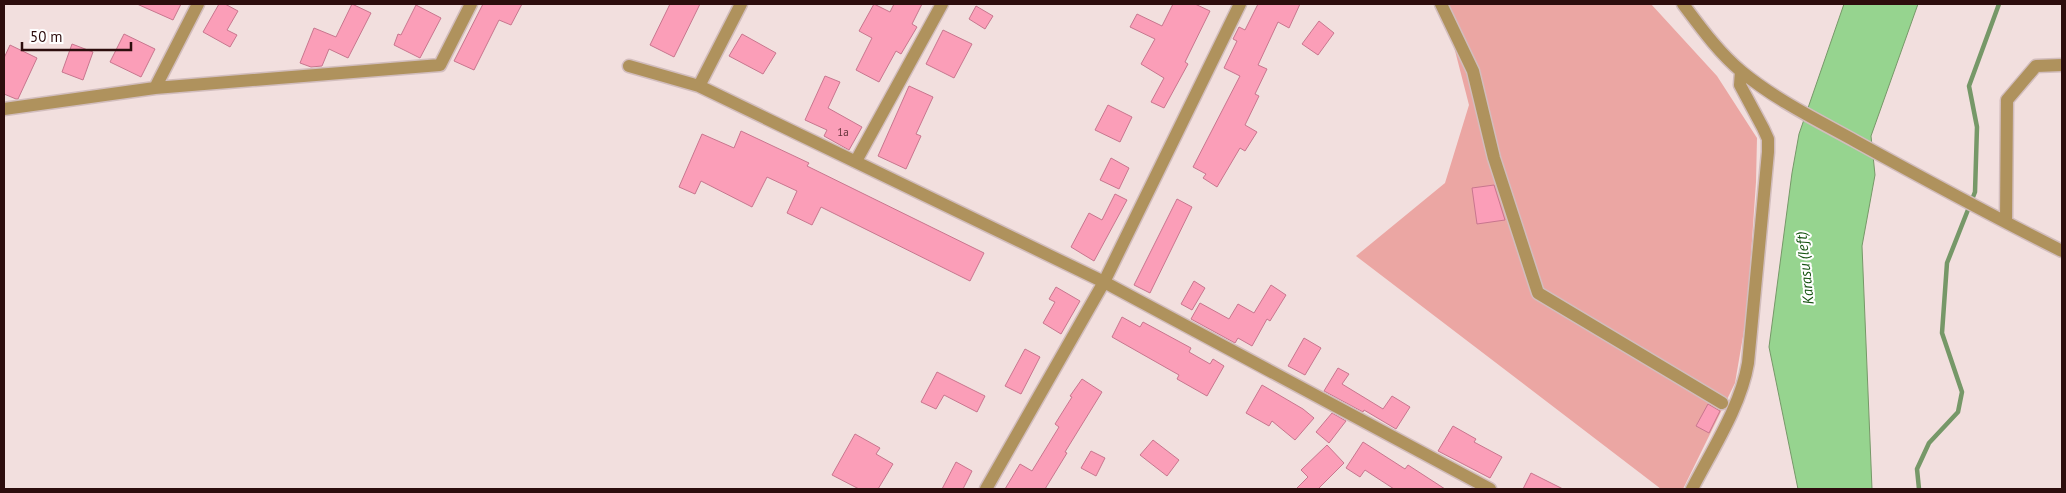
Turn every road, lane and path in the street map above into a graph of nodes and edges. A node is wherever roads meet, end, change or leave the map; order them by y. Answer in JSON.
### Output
{"nodes":[{"id":1,"x":198,"y":4,"type":"edge"},
{"id":2,"x":472,"y":4,"type":"edge"},
{"id":3,"x":741,"y":4,"type":"edge"},
{"id":4,"x":942,"y":4,"type":"edge"},
{"id":5,"x":1240,"y":4,"type":"edge"},
{"id":6,"x":1441,"y":4,"type":"edge"},
{"id":7,"x":1683,"y":4,"type":"edge"},
{"id":8,"x":2062,"y":65,"type":"edge"},
{"id":9,"x":629,"y":66,"type":"dead end"},
{"id":10,"x":1741,"y":71,"type":"junction"},
{"id":11,"x":698,"y":86,"type":"junction"},
{"id":12,"x":155,"y":88,"type":"junction"},
{"id":13,"x":4,"y":109,"type":"edge"},
{"id":14,"x":856,"y":161,"type":"junction"},
{"id":15,"x":2006,"y":222,"type":"junction"},
{"id":16,"x":2062,"y":251,"type":"edge"},
{"id":17,"x":1104,"y":282,"type":"junction"},
{"id":18,"x":1722,"y":403,"type":"dead end"},
{"id":19,"x":986,"y":489,"type":"edge"},
{"id":20,"x":1490,"y":489,"type":"edge"},
{"id":21,"x":1692,"y":489,"type":"edge"}],
"edges":[{"from":1,"to":12,"type":"street"},
{"from":2,"to":12,"type":"street"},
{"from":3,"to":11,"type":"street"},
{"from":4,"to":14,"type":"street"},
{"from":5,"to":17,"type":"street"},
{"from":6,"to":18,"type":"street"},
{"from":7,"to":10,"type":"street"},
{"from":8,"to":15,"type":"street"},
{"from":9,"to":11,"type":"street"},
{"from":10,"to":15,"type":"street"},
{"from":10,"to":21,"type":"street"},
{"from":11,"to":14,"type":"street"},
{"from":12,"to":13,"type":"street"},
{"from":14,"to":17,"type":"street"},
{"from":15,"to":16,"type":"street"},
{"from":17,"to":19,"type":"street"},
{"from":17,"to":20,"type":"street"}]}
